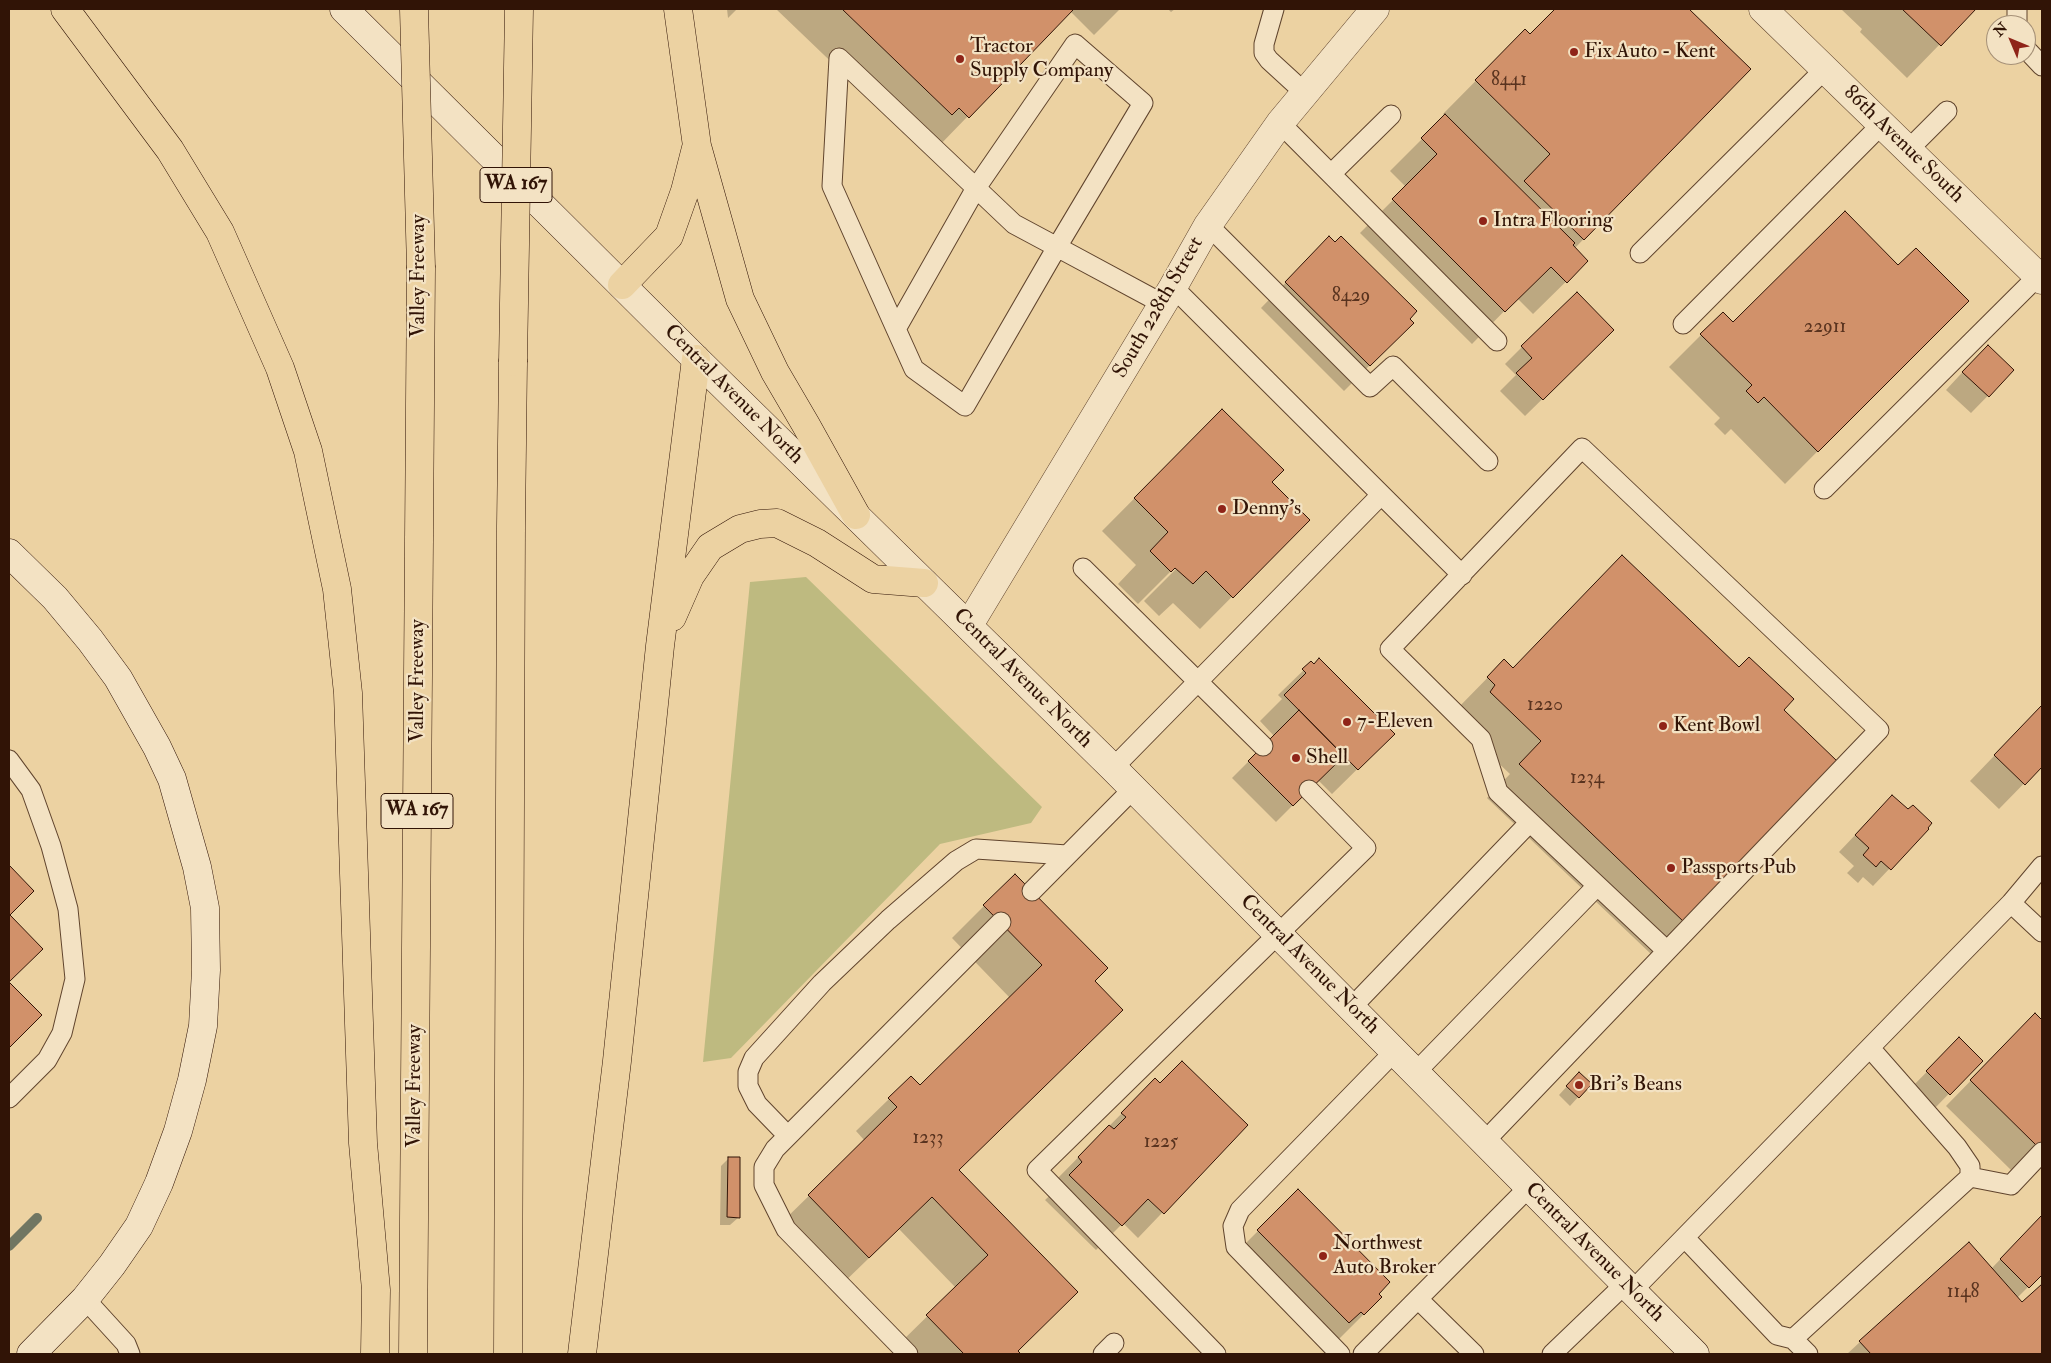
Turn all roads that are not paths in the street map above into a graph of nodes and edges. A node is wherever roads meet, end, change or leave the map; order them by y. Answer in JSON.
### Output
{"nodes":[{"id":1,"x":65,"y":9,"type":"edge"},
{"id":2,"x":344,"y":9,"type":"edge"},
{"id":3,"x":414,"y":9,"type":"edge"},
{"id":4,"x":519,"y":9,"type":"edge"},
{"id":5,"x":678,"y":9,"type":"edge"},
{"id":6,"x":1274,"y":9,"type":"edge"},
{"id":7,"x":1374,"y":9,"type":"edge"},
{"id":8,"x":1763,"y":9,"type":"edge"},
{"id":9,"x":1826,"y":69,"type":"junction"},
{"id":10,"x":1305,"y":93,"type":"junction"},
{"id":11,"x":1947,"y":111,"type":"dead end"},
{"id":12,"x":1391,"y":115,"type":"dead end"},
{"id":13,"x":1280,"y":123,"type":"junction"},
{"id":14,"x":1882,"y":124,"type":"junction"},
{"id":15,"x":697,"y":146,"type":"junction"},
{"id":16,"x":1908,"y":150,"type":"junction"},
{"id":17,"x":1331,"y":174,"type":"junction"},
{"id":18,"x":976,"y":188,"type":"junction"},
{"id":19,"x":1208,"y":225,"type":"junction"},
{"id":20,"x":1057,"y":246,"type":"junction"},
{"id":21,"x":1640,"y":253,"type":"dead end"},
{"id":22,"x":2040,"y":278,"type":"edge"},
{"id":23,"x":622,"y":285,"type":"junction"},
{"id":24,"x":1168,"y":296,"type":"junction"},
{"id":25,"x":1683,"y":324,"type":"dead end"},
{"id":26,"x":896,"y":329,"type":"junction"},
{"id":27,"x":1497,"y":341,"type":"dead end"},
{"id":28,"x":696,"y":359,"type":"junction"},
{"id":29,"x":1488,"y":461,"type":"dead end"},
{"id":30,"x":1824,"y":489,"type":"dead end"},
{"id":31,"x":1381,"y":495,"type":"junction"},
{"id":32,"x":856,"y":515,"type":"junction"},
{"id":33,"x":9,"y":553,"type":"edge"},
{"id":34,"x":1083,"y":568,"type":"dead end"},
{"id":35,"x":1462,"y":575,"type":"junction"},
{"id":36,"x":924,"y":583,"type":"junction"},
{"id":37,"x":969,"y":625,"type":"junction"},
{"id":38,"x":660,"y":646,"type":"junction"},
{"id":39,"x":1197,"y":682,"type":"junction"},
{"id":40,"x":1264,"y":746,"type":"dead end"},
{"id":41,"x":9,"y":760,"type":"edge"},
{"id":42,"x":1112,"y":768,"type":"junction"},
{"id":43,"x":1134,"y":789,"type":"junction"},
{"id":44,"x":1309,"y":790,"type":"dead end"},
{"id":45,"x":1530,"y":822,"type":"junction"},
{"id":46,"x":1067,"y":855,"type":"junction"},
{"id":47,"x":2042,"y":866,"type":"edge"},
{"id":48,"x":1597,"y":886,"type":"junction"},
{"id":49,"x":1032,"y":891,"type":"dead end"},
{"id":50,"x":2011,"y":903,"type":"junction"},
{"id":51,"x":1001,"y":922,"type":"dead end"},
{"id":52,"x":2042,"y":932,"type":"edge"},
{"id":53,"x":1278,"y":934,"type":"junction"},
{"id":54,"x":1667,"y":951,"type":"junction"},
{"id":55,"x":1352,"y":1008,"type":"junction"},
{"id":56,"x":1870,"y":1048,"type":"junction"},
{"id":57,"x":1394,"y":1052,"type":"junction"},
{"id":58,"x":1415,"y":1073,"type":"junction"},
{"id":59,"x":9,"y":1098,"type":"edge"},
{"id":60,"x":788,"y":1136,"type":"junction"},
{"id":61,"x":1484,"y":1142,"type":"junction"},
{"id":62,"x":2042,"y":1152,"type":"edge"},
{"id":63,"x":1970,"y":1177,"type":"junction"},
{"id":64,"x":1530,"y":1187,"type":"junction"},
{"id":65,"x":1685,"y":1238,"type":"junction"},
{"id":66,"x":1629,"y":1287,"type":"junction"},
{"id":67,"x":85,"y":1299,"type":"junction"},
{"id":68,"x":1418,"y":1299,"type":"junction"},
{"id":69,"x":1793,"y":1338,"type":"junction"},
{"id":70,"x":31,"y":1354,"type":"edge"},
{"id":71,"x":130,"y":1354,"type":"edge"},
{"id":72,"x":376,"y":1354,"type":"edge"},
{"id":73,"x":413,"y":1354,"type":"edge"},
{"id":74,"x":508,"y":1354,"type":"edge"},
{"id":75,"x":582,"y":1354,"type":"edge"},
{"id":76,"x":908,"y":1354,"type":"edge"},
{"id":77,"x":1216,"y":1354,"type":"edge"},
{"id":78,"x":1340,"y":1354,"type":"edge"},
{"id":79,"x":1363,"y":1354,"type":"edge"},
{"id":80,"x":1474,"y":1354,"type":"edge"},
{"id":81,"x":1552,"y":1354,"type":"edge"},
{"id":82,"x":1695,"y":1354,"type":"edge"},
{"id":83,"x":1808,"y":1354,"type":"edge"}],
"edges":[{"from":1,"to":72,"type":"highway"},
{"from":2,"to":23,"type":"main road","name":"Central Avenue North"},
{"from":3,"to":73,"type":"highway","name":"Valley Freeway","number":"WA 167","bridge":true},
{"from":4,"to":74,"type":"highway","number":"WA 167","bridge":true},
{"from":5,"to":15,"type":"highway"},
{"from":6,"to":10,"type":"lane"},
{"from":7,"to":10,"type":"main road","name":"South 228th Street"},
{"from":8,"to":9,"type":"main road","name":"86th Avenue South"},
{"from":9,"to":14,"type":"main road","name":"86th Avenue South"},
{"from":9,"to":21,"type":"lane"},
{"from":10,"to":13,"type":"main road","name":"South 228th Street"},
{"from":11,"to":16,"type":"lane"},
{"from":12,"to":17,"type":"lane"},
{"from":13,"to":17,"type":"lane"},
{"from":13,"to":19,"type":"main road","name":"South 228th Street"},
{"from":14,"to":16,"type":"main road","name":"86th Avenue South"},
{"from":14,"to":25,"type":"lane"},
{"from":15,"to":23,"type":"highway"},
{"from":15,"to":32,"type":"highway"},
{"from":16,"to":22,"type":"main road","name":"86th Avenue South"},
{"from":17,"to":27,"type":"lane"},
{"from":18,"to":20,"type":"lane"},
{"from":18,"to":20,"type":"lane"},
{"from":18,"to":26,"type":"lane"},
{"from":18,"to":26,"type":"lane"},
{"from":19,"to":24,"type":"main road","name":"South 228th Street"},
{"from":19,"to":29,"type":"lane"},
{"from":20,"to":24,"type":"lane"},
{"from":20,"to":26,"type":"lane"},
{"from":22,"to":30,"type":"lane"},
{"from":23,"to":28,"type":"main road","name":"Central Avenue North"},
{"from":24,"to":31,"type":"lane"},
{"from":24,"to":37,"type":"main road","name":"South 228th Street"},
{"from":28,"to":32,"type":"main road","name":"Central Avenue North"},
{"from":28,"to":38,"type":"highway"},
{"from":31,"to":35,"type":"lane"},
{"from":31,"to":39,"type":"lane"},
{"from":32,"to":36,"type":"main road","name":"Central Avenue North"},
{"from":33,"to":67,"type":"main road"},
{"from":34,"to":39,"type":"lane"},
{"from":35,"to":45,"type":"lane"},
{"from":35,"to":54,"type":"lane"},
{"from":36,"to":37,"type":"main road","name":"Central Avenue North"},
{"from":36,"to":38,"type":"highway"},
{"from":37,"to":42,"type":"main road","name":"Central Avenue North"},
{"from":38,"to":75,"type":"highway"},
{"from":39,"to":40,"type":"lane"},
{"from":39,"to":42,"type":"lane"},
{"from":41,"to":59,"type":"lane"},
{"from":42,"to":43,"type":"main road","name":"Central Avenue North"},
{"from":43,"to":46,"type":"lane"},
{"from":43,"to":53,"type":"main road","name":"Central Avenue North"},
{"from":44,"to":53,"type":"lane"},
{"from":45,"to":48,"type":"lane"},
{"from":45,"to":55,"type":"lane"},
{"from":46,"to":49,"type":"lane"},
{"from":46,"to":60,"type":"lane"},
{"from":47,"to":50,"type":"lane"},
{"from":48,"to":54,"type":"lane"},
{"from":48,"to":58,"type":"lane"},
{"from":50,"to":52,"type":"lane"},
{"from":50,"to":56,"type":"lane"},
{"from":51,"to":60,"type":"lane"},
{"from":53,"to":55,"type":"main road","name":"Central Avenue North"},
{"from":53,"to":77,"type":"lane"},
{"from":54,"to":61,"type":"lane"},
{"from":55,"to":57,"type":"main road","name":"Central Avenue North"},
{"from":56,"to":63,"type":"lane"},
{"from":56,"to":65,"type":"lane"},
{"from":57,"to":58,"type":"main road","name":"Central Avenue North"},
{"from":57,"to":78,"type":"lane"},
{"from":58,"to":61,"type":"main road","name":"Central Avenue North"},
{"from":60,"to":76,"type":"lane"},
{"from":61,"to":64,"type":"main road","name":"Central Avenue North"},
{"from":62,"to":63,"type":"lane"},
{"from":63,"to":69,"type":"lane"},
{"from":64,"to":66,"type":"main road","name":"Central Avenue North"},
{"from":64,"to":68,"type":"lane"},
{"from":65,"to":66,"type":"lane"},
{"from":65,"to":69,"type":"lane"},
{"from":66,"to":81,"type":"lane"},
{"from":66,"to":82,"type":"main road","name":"Central Avenue North"},
{"from":67,"to":70,"type":"main road"},
{"from":67,"to":71,"type":"lane"},
{"from":68,"to":79,"type":"lane"},
{"from":68,"to":80,"type":"lane"},
{"from":69,"to":83,"type":"lane"}]}
